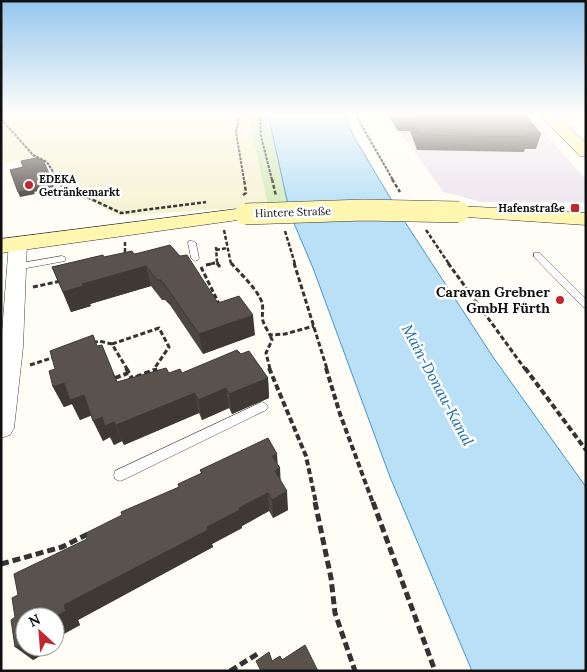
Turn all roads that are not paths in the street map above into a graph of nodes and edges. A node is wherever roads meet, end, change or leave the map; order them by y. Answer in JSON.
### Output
{"nodes":[{"id":1,"x":564,"y":218,"type":"junction"},
{"id":2,"x":586,"y":220,"type":"edge"},
{"id":3,"x":586,"y":225,"type":"edge"},
{"id":4,"x":192,"y":243,"type":"dead end"},
{"id":5,"x":9,"y":245,"type":"edge"},
{"id":6,"x":537,"y":255,"type":"dead end"},
{"id":7,"x":195,"y":258,"type":"road end"},
{"id":8,"x":62,"y":259,"type":"dead end"},
{"id":9,"x":16,"y":267,"type":"junction"},
{"id":10,"x":586,"y":306,"type":"edge"},
{"id":11,"x":262,"y":407,"type":"dead end"},
{"id":12,"x":1,"y":428,"type":"edge"},
{"id":13,"x":120,"y":475,"type":"dead end"}],
"edges":[{"from":1,"to":2,"type":"street","name":"Hintere Straße"},
{"from":1,"to":3,"type":"street"},
{"from":1,"to":5,"type":"street","name":"Hintere Straße","bridge":true},
{"from":4,"to":7,"type":"lane"},
{"from":5,"to":9,"type":"street"},
{"from":6,"to":10,"type":"lane"},
{"from":8,"to":9,"type":"lane"},
{"from":9,"to":12,"type":"street"},
{"from":11,"to":13,"type":"lane"}]}
